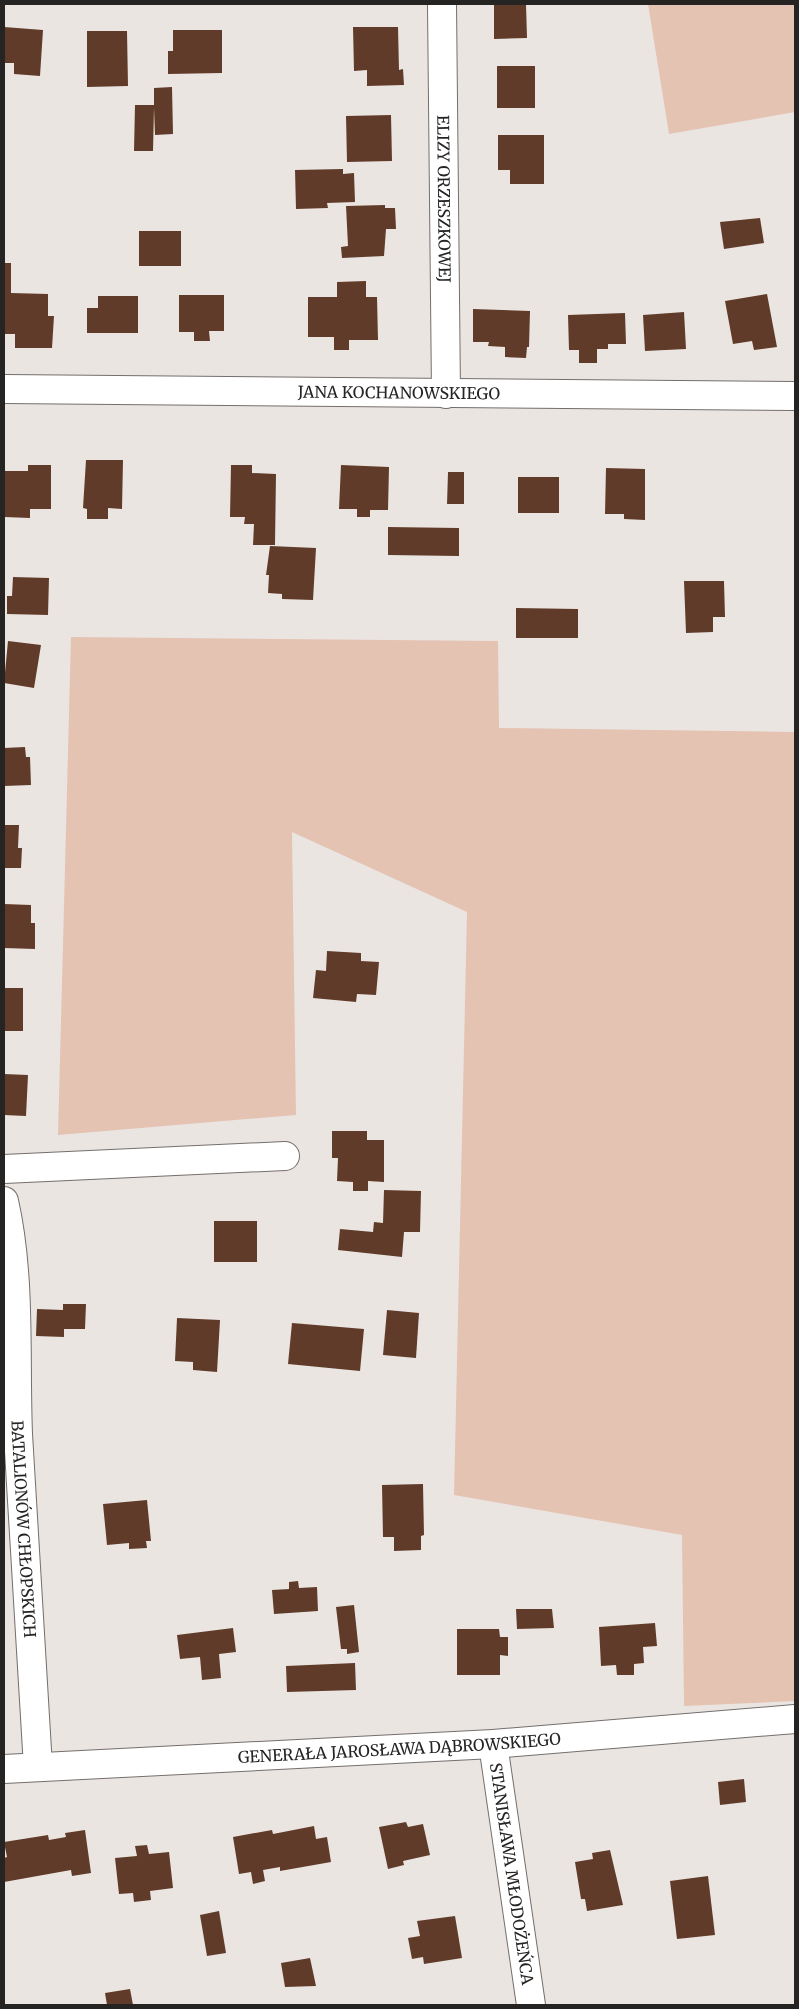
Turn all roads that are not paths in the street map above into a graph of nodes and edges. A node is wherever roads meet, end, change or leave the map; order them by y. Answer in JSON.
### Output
{"nodes":[{"id":1,"x":442,"y":4,"type":"edge"},
{"id":2,"x":4,"y":389,"type":"edge"},
{"id":3,"x":446,"y":394,"type":"junction"},
{"id":4,"x":795,"y":396,"type":"edge"},
{"id":5,"x":285,"y":1156,"type":"dead end"},
{"id":6,"x":4,"y":1169,"type":"edge"},
{"id":7,"x":4,"y":1201,"type":"edge"},
{"id":8,"x":11,"y":1432,"type":"edge"},
{"id":9,"x":795,"y":1719,"type":"edge"},
{"id":10,"x":493,"y":1744,"type":"junction"},
{"id":11,"x":38,"y":1767,"type":"junction"},
{"id":12,"x":4,"y":1769,"type":"edge"},
{"id":13,"x":531,"y":2005,"type":"edge"}],
"edges":[{"from":1,"to":3,"type":"street","name":"ELIZY ORZESZKOWEJ"},
{"from":2,"to":3,"type":"street","name":"JANA KOCHANOWSKIEGO"},
{"from":3,"to":4,"type":"street","name":"JANA KOCHANOWSKIEGO"},
{"from":5,"to":6,"type":"street"},
{"from":7,"to":8,"type":"street","name":"BATALIONÓW CHŁOPSKICH"},
{"from":8,"to":11,"type":"street","name":"BATALIONÓW CHŁOPSKICH"},
{"from":9,"to":10,"type":"street","name":"GENERAŁA JAROSŁAWA DĄBROWSKIEGO"},
{"from":10,"to":11,"type":"street","name":"GENERAŁA JAROSŁAWA DĄBROWSKIEGO"},
{"from":10,"to":13,"type":"street","name":"STANISŁAWA MŁODOŻEŃCA"},
{"from":11,"to":12,"type":"street","name":"GENERAŁA JAROSŁAWA DĄBROWSKIEGO"}]}
